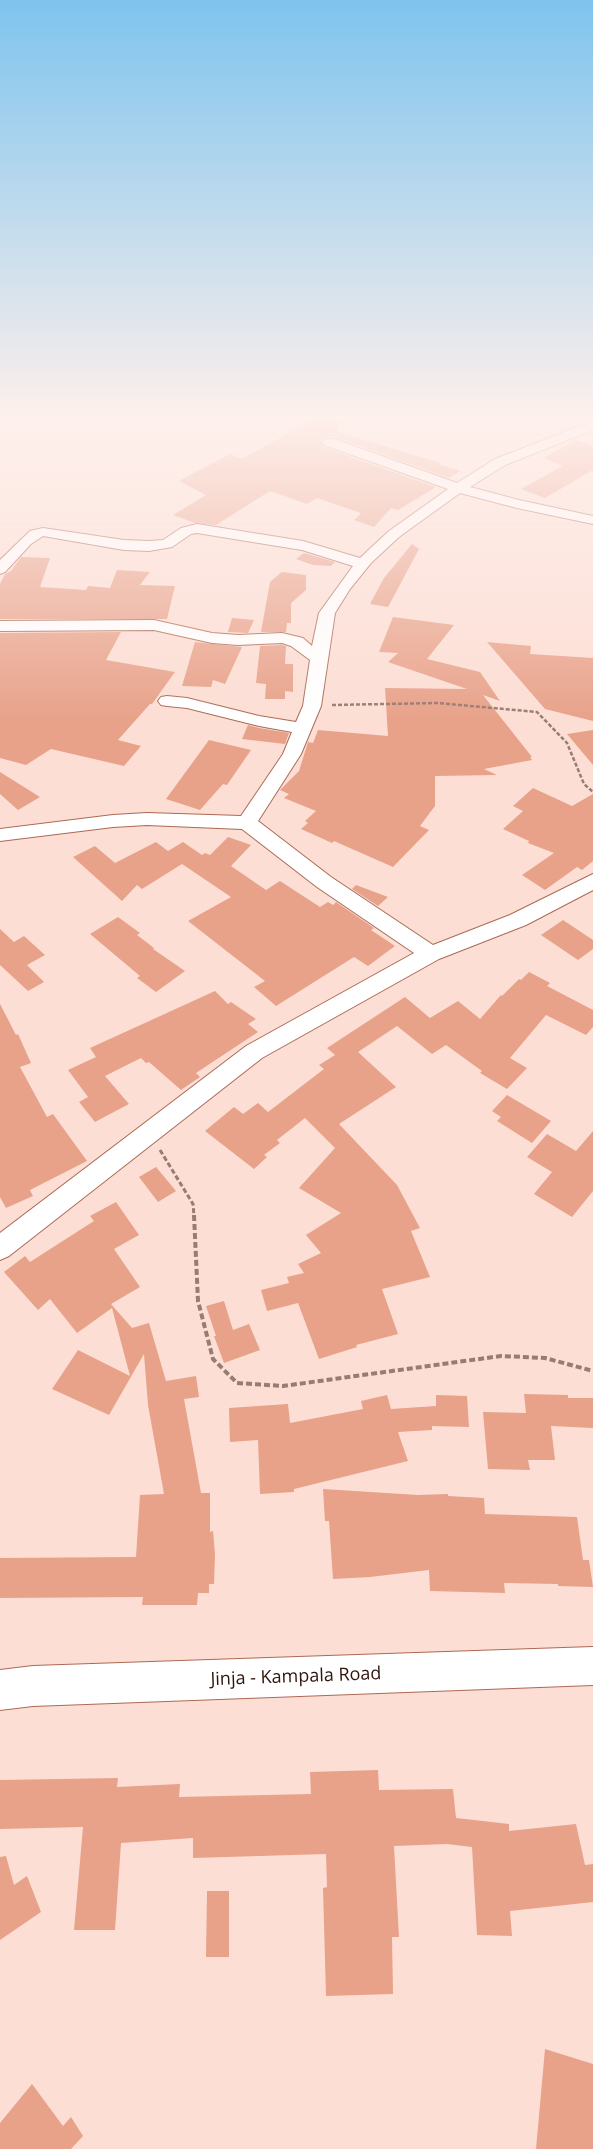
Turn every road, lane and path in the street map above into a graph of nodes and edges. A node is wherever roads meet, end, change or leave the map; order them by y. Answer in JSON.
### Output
{"nodes":[{"id":1,"x":416,"y":519,"type":"edge"},
{"id":2,"x":362,"y":565,"type":"junction"},
{"id":3,"x":0,"y":569,"type":"edge"},
{"id":4,"x":0,"y":626,"type":"edge"},
{"id":5,"x":318,"y":658,"type":"junction"},
{"id":6,"x":167,"y":701,"type":"dead end"},
{"id":7,"x":312,"y":706,"type":"junction"},
{"id":8,"x":302,"y":728,"type":"junction"},
{"id":9,"x":593,"y":792,"type":"edge"},
{"id":10,"x":246,"y":823,"type":"junction"},
{"id":11,"x":0,"y":835,"type":"edge"},
{"id":12,"x":588,"y":890,"type":"edge"},
{"id":13,"x":431,"y":954,"type":"junction"},
{"id":14,"x":150,"y":1133,"type":"junction"},
{"id":15,"x":0,"y":1248,"type":"edge"},
{"id":16,"x":593,"y":1371,"type":"edge"},
{"id":17,"x":593,"y":1666,"type":"edge"},
{"id":18,"x":0,"y":1690,"type":"edge"}],
"edges":[{"from":1,"to":2,"type":"street"},
{"from":2,"to":3,"type":"street"},
{"from":2,"to":5,"type":"street"},
{"from":4,"to":5,"type":"street"},
{"from":5,"to":7,"type":"street"},
{"from":6,"to":8,"type":"street"},
{"from":7,"to":8,"type":"street"},
{"from":7,"to":9,"type":"path"},
{"from":8,"to":10,"type":"street"},
{"from":10,"to":11,"type":"street"},
{"from":10,"to":13,"type":"street"},
{"from":12,"to":13,"type":"street"},
{"from":13,"to":14,"type":"street"},
{"from":14,"to":15,"type":"street"},
{"from":14,"to":16,"type":"path"},
{"from":17,"to":18,"type":"highway","name":"Jinja - Kampala Road"}]}
